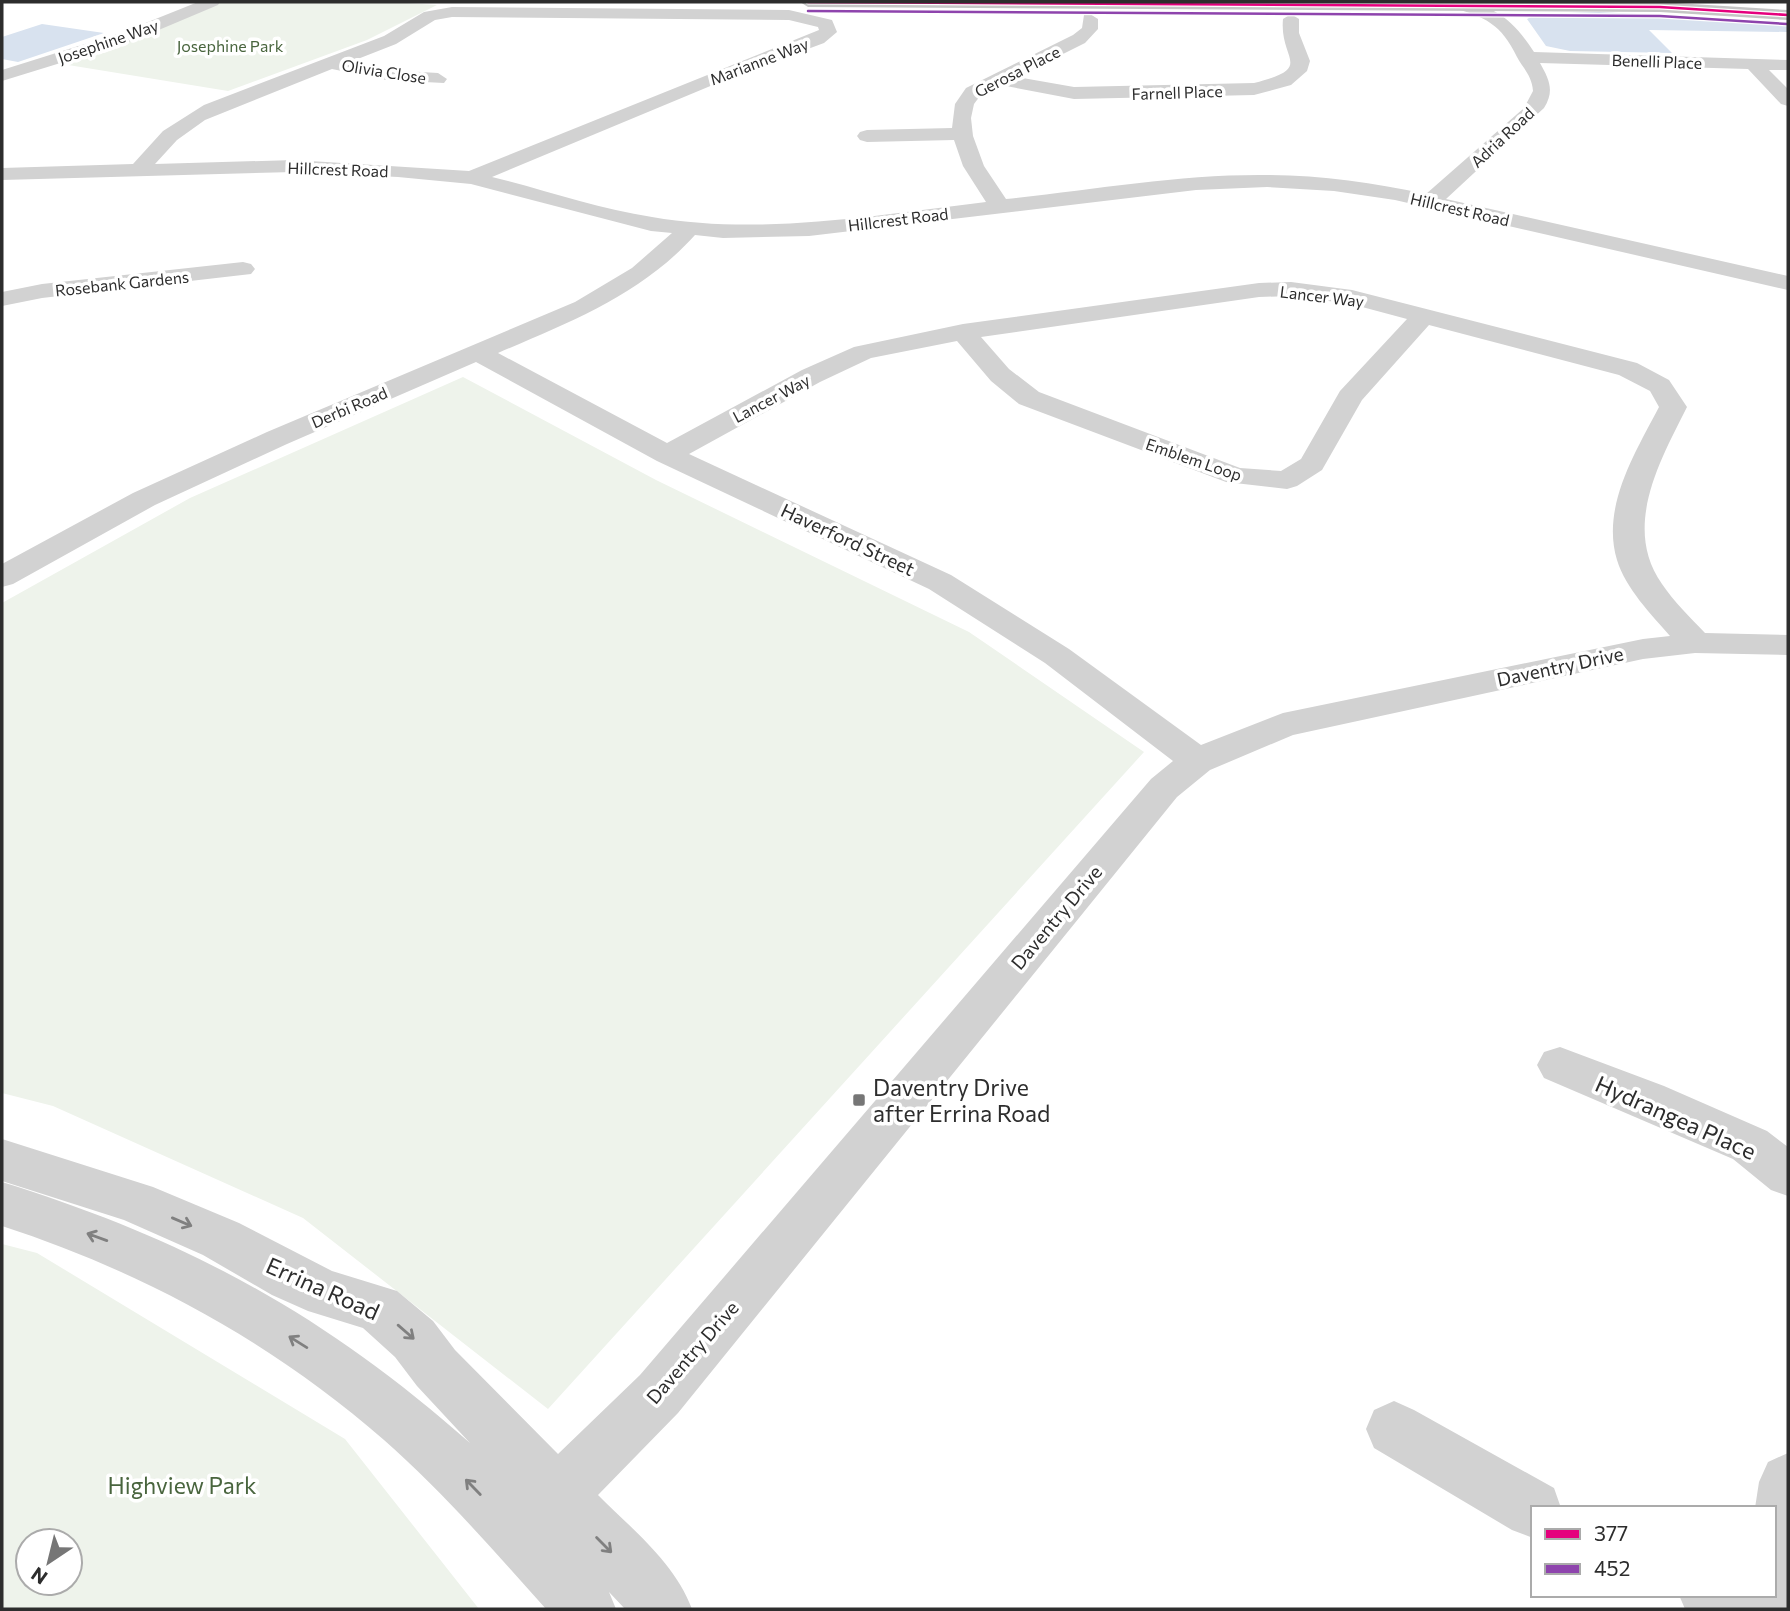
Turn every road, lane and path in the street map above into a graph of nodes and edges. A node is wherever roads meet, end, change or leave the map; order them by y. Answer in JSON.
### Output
{"nodes":[{"id":1,"x":212,"y":2,"type":"edge"},
{"id":2,"x":808,"y":2,"type":"edge"},
{"id":3,"x":1731,"y":2,"type":"edge"},
{"id":4,"x":1311,"y":3,"type":"edge"},
{"id":5,"x":1331,"y":3,"type":"edge"},
{"id":6,"x":1455,"y":4,"type":"junction"},
{"id":7,"x":1550,"y":5,"type":"junction"},
{"id":8,"x":1788,"y":6,"type":"edge"},
{"id":9,"x":1788,"y":15,"type":"edge"},
{"id":10,"x":1090,"y":19,"type":"dead end"},
{"id":11,"x":1291,"y":19,"type":"dead end"},
{"id":12,"x":1506,"y":25,"type":"junction"},
{"id":13,"x":1526,"y":57,"type":"junction"},
{"id":14,"x":330,"y":63,"type":"junction"},
{"id":15,"x":1753,"y":64,"type":"junction"},
{"id":16,"x":1788,"y":65,"type":"edge"},
{"id":17,"x":2,"y":76,"type":"edge"},
{"id":18,"x":438,"y":79,"type":"dead end"},
{"id":19,"x":998,"y":79,"type":"junction"},
{"id":20,"x":1788,"y":100,"type":"edge"},
{"id":21,"x":964,"y":134,"type":"junction"},
{"id":22,"x":867,"y":136,"type":"dead end"},
{"id":23,"x":138,"y":171,"type":"junction"},
{"id":24,"x":2,"y":174,"type":"edge"},
{"id":25,"x":471,"y":178,"type":"junction"},
{"id":26,"x":1430,"y":202,"type":"junction"},
{"id":27,"x":1001,"y":207,"type":"junction"},
{"id":28,"x":688,"y":229,"type":"junction"},
{"id":29,"x":243,"y":270,"type":"dead end"},
{"id":30,"x":1788,"y":283,"type":"edge"},
{"id":31,"x":2,"y":299,"type":"edge"},
{"id":32,"x":1423,"y":316,"type":"junction"},
{"id":33,"x":964,"y":332,"type":"junction"},
{"id":34,"x":478,"y":353,"type":"junction"},
{"id":35,"x":667,"y":454,"type":"junction"},
{"id":36,"x":2,"y":578,"type":"edge"},
{"id":37,"x":1695,"y":643,"type":"junction"},
{"id":38,"x":1788,"y":645,"type":"edge"},
{"id":39,"x":1197,"y":761,"type":"junction"},
{"id":40,"x":1560,"y":1065,"type":"dead end"},
{"id":41,"x":2,"y":1160,"type":"edge"},
{"id":42,"x":1788,"y":1175,"type":"edge"},
{"id":43,"x":2,"y":1204,"type":"edge"},
{"id":44,"x":1394,"y":1429,"type":"dead end"},
{"id":45,"x":1788,"y":1482,"type":"edge"},
{"id":46,"x":1531,"y":1508,"type":"edge"},
{"id":47,"x":537,"y":1515,"type":"junction"},
{"id":48,"x":1776,"y":1594,"type":"edge"},
{"id":49,"x":1713,"y":1597,"type":"edge"},
{"id":50,"x":586,"y":1609,"type":"edge"},
{"id":51,"x":662,"y":1609,"type":"edge"},
{"id":52,"x":1737,"y":1609,"type":"edge"}],
"edges":[{"from":1,"to":17,"type":"street","name":"Josephine Way"},
{"from":2,"to":4,"type":"main road"},
{"from":3,"to":8,"type":"main road"},
{"from":4,"to":5,"type":"main road"},
{"from":5,"to":6,"type":"main road"},
{"from":6,"to":7,"type":"main road"},
{"from":6,"to":12,"type":"street"},
{"from":7,"to":9,"type":"main road"},
{"from":7,"to":12,"type":"street"},
{"from":10,"to":19,"type":"street","name":"Gerosa Place"},
{"from":11,"to":19,"type":"street","name":"Farnell Place"},
{"from":12,"to":13,"type":"street","name":"Adria Road"},
{"from":13,"to":15,"type":"street","name":"Benelli Place"},
{"from":13,"to":26,"type":"street","name":"Adria Road"},
{"from":14,"to":18,"type":"street","name":"Olivia Close"},
{"from":14,"to":23,"type":"street","name":"Marianne Way"},
{"from":14,"to":25,"type":"street","name":"Marianne Way"},
{"from":15,"to":16,"type":"street","name":"Benelli Place"},
{"from":15,"to":20,"type":"street"},
{"from":19,"to":21,"type":"street","name":"Gerosa Place"},
{"from":21,"to":22,"type":"street"},
{"from":21,"to":27,"type":"street","name":"Gerosa Place"},
{"from":23,"to":24,"type":"street","name":"Hillcrest Road"},
{"from":23,"to":25,"type":"street","name":"Hillcrest Road"},
{"from":25,"to":28,"type":"street","name":"Hillcrest Road"},
{"from":26,"to":27,"type":"street","name":"Hillcrest Road"},
{"from":26,"to":30,"type":"street","name":"Hillcrest Road"},
{"from":27,"to":28,"type":"street","name":"Hillcrest Road"},
{"from":28,"to":34,"type":"street","name":"Derbi Road"},
{"from":29,"to":31,"type":"street","name":"Rosebank Gardens"},
{"from":32,"to":33,"type":"street","name":"Lancer Way"},
{"from":32,"to":33,"type":"street","name":"Emblem Loop"},
{"from":32,"to":37,"type":"street","name":"Lancer Way"},
{"from":33,"to":35,"type":"street","name":"Lancer Way"},
{"from":34,"to":35,"type":"street","name":"Haverford Street"},
{"from":34,"to":36,"type":"street","name":"Derbi Road"},
{"from":35,"to":39,"type":"street","name":"Haverford Street"},
{"from":37,"to":38,"type":"street","name":"Daventry Drive"},
{"from":37,"to":39,"type":"street","name":"Daventry Drive"},
{"from":39,"to":47,"type":"street","name":"Daventry Drive"},
{"from":40,"to":42,"type":"street","name":"Hydrangea Place"},
{"from":41,"to":47,"type":"street","name":"Errina Road","one_way":true},
{"from":47,"to":43,"type":"street","name":"Errina Road","one_way":true},
{"from":44,"to":46,"type":"street"},
{"from":45,"to":48,"type":"street"},
{"from":47,"to":50,"type":"street","name":"Errina Road"},
{"from":47,"to":51,"type":"street","name":"Errina Road","one_way":true},
{"from":49,"to":52,"type":"street"}]}
